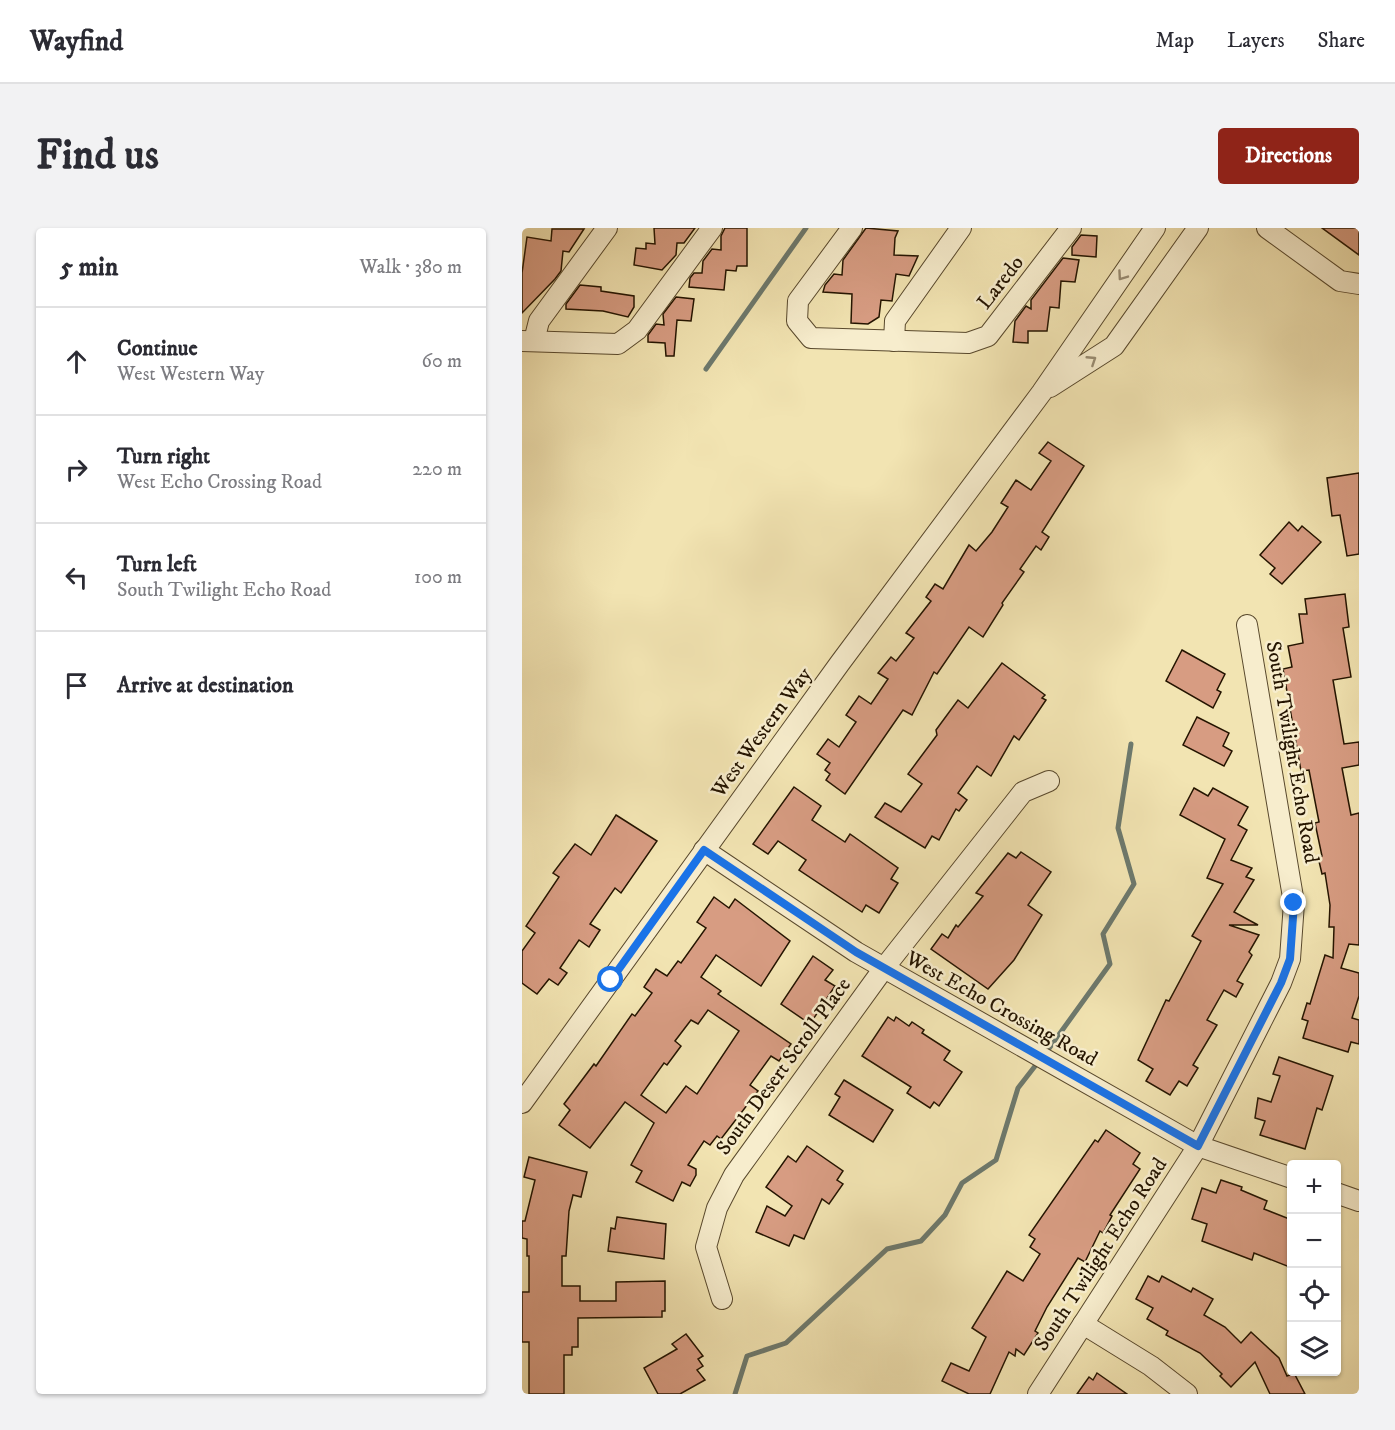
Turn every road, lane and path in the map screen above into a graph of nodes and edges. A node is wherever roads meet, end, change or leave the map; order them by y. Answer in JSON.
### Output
{"nodes":[{"id":1,"x":607,"y":228,"type":"edge"},
{"id":2,"x":712,"y":228,"type":"edge"},
{"id":3,"x":852,"y":228,"type":"edge"},
{"id":4,"x":962,"y":228,"type":"edge"},
{"id":5,"x":1071,"y":228,"type":"edge"},
{"id":6,"x":1155,"y":228,"type":"edge"},
{"id":7,"x":1198,"y":228,"type":"edge"},
{"id":8,"x":1267,"y":228,"type":"edge"},
{"id":9,"x":1359,"y":284,"type":"edge"},
{"id":10,"x":528,"y":341,"type":"edge"},
{"id":11,"x":894,"y":341,"type":"junction"},
{"id":12,"x":1042,"y":392,"type":"junction"},
{"id":13,"x":1247,"y":625,"type":"dead end"},
{"id":14,"x":1049,"y":781,"type":"dead end"},
{"id":15,"x":704,"y":850,"type":"junction"},
{"id":16,"x":884,"y":968,"type":"junction"},
{"id":17,"x":522,"y":1103,"type":"edge"},
{"id":18,"x":1198,"y":1146,"type":"junction"},
{"id":19,"x":1287,"y":1176,"type":"edge"},
{"id":20,"x":1341,"y":1195,"type":"edge"},
{"id":21,"x":1359,"y":1201,"type":"edge"},
{"id":22,"x":722,"y":1299,"type":"dead end"},
{"id":23,"x":1083,"y":1324,"type":"junction"},
{"id":24,"x":1038,"y":1394,"type":"edge"},
{"id":25,"x":1187,"y":1394,"type":"edge"}],
"edges":[{"from":1,"to":10,"type":"street"},
{"from":2,"to":10,"type":"street"},
{"from":3,"to":11,"type":"street"},
{"from":4,"to":11,"type":"street"},
{"from":5,"to":11,"type":"street","name":"Laredo"},
{"from":6,"to":12,"type":"street","name":"West Western Way","one_way":true},
{"from":12,"to":7,"type":"street","name":"West Western Way","one_way":true},
{"from":8,"to":9,"type":"street"},
{"from":12,"to":15,"type":"street","name":"West Western Way"},
{"from":13,"to":18,"type":"street","name":"South Twilight Echo Road"},
{"from":14,"to":16,"type":"street","name":"South Desert Scroll Place"},
{"from":15,"to":16,"type":"street","name":"West Echo Crossing Road"},
{"from":15,"to":17,"type":"street","name":"West Western Way"},
{"from":16,"to":18,"type":"street","name":"West Echo Crossing Road"},
{"from":16,"to":22,"type":"street","name":"South Desert Scroll Place"},
{"from":18,"to":19,"type":"street","name":"West Echo Crossing Road"},
{"from":18,"to":23,"type":"street","name":"South Twilight Echo Road"},
{"from":20,"to":21,"type":"street"},
{"from":23,"to":24,"type":"street","name":"South Twilight Echo Road"},
{"from":23,"to":25,"type":"street"}]}
